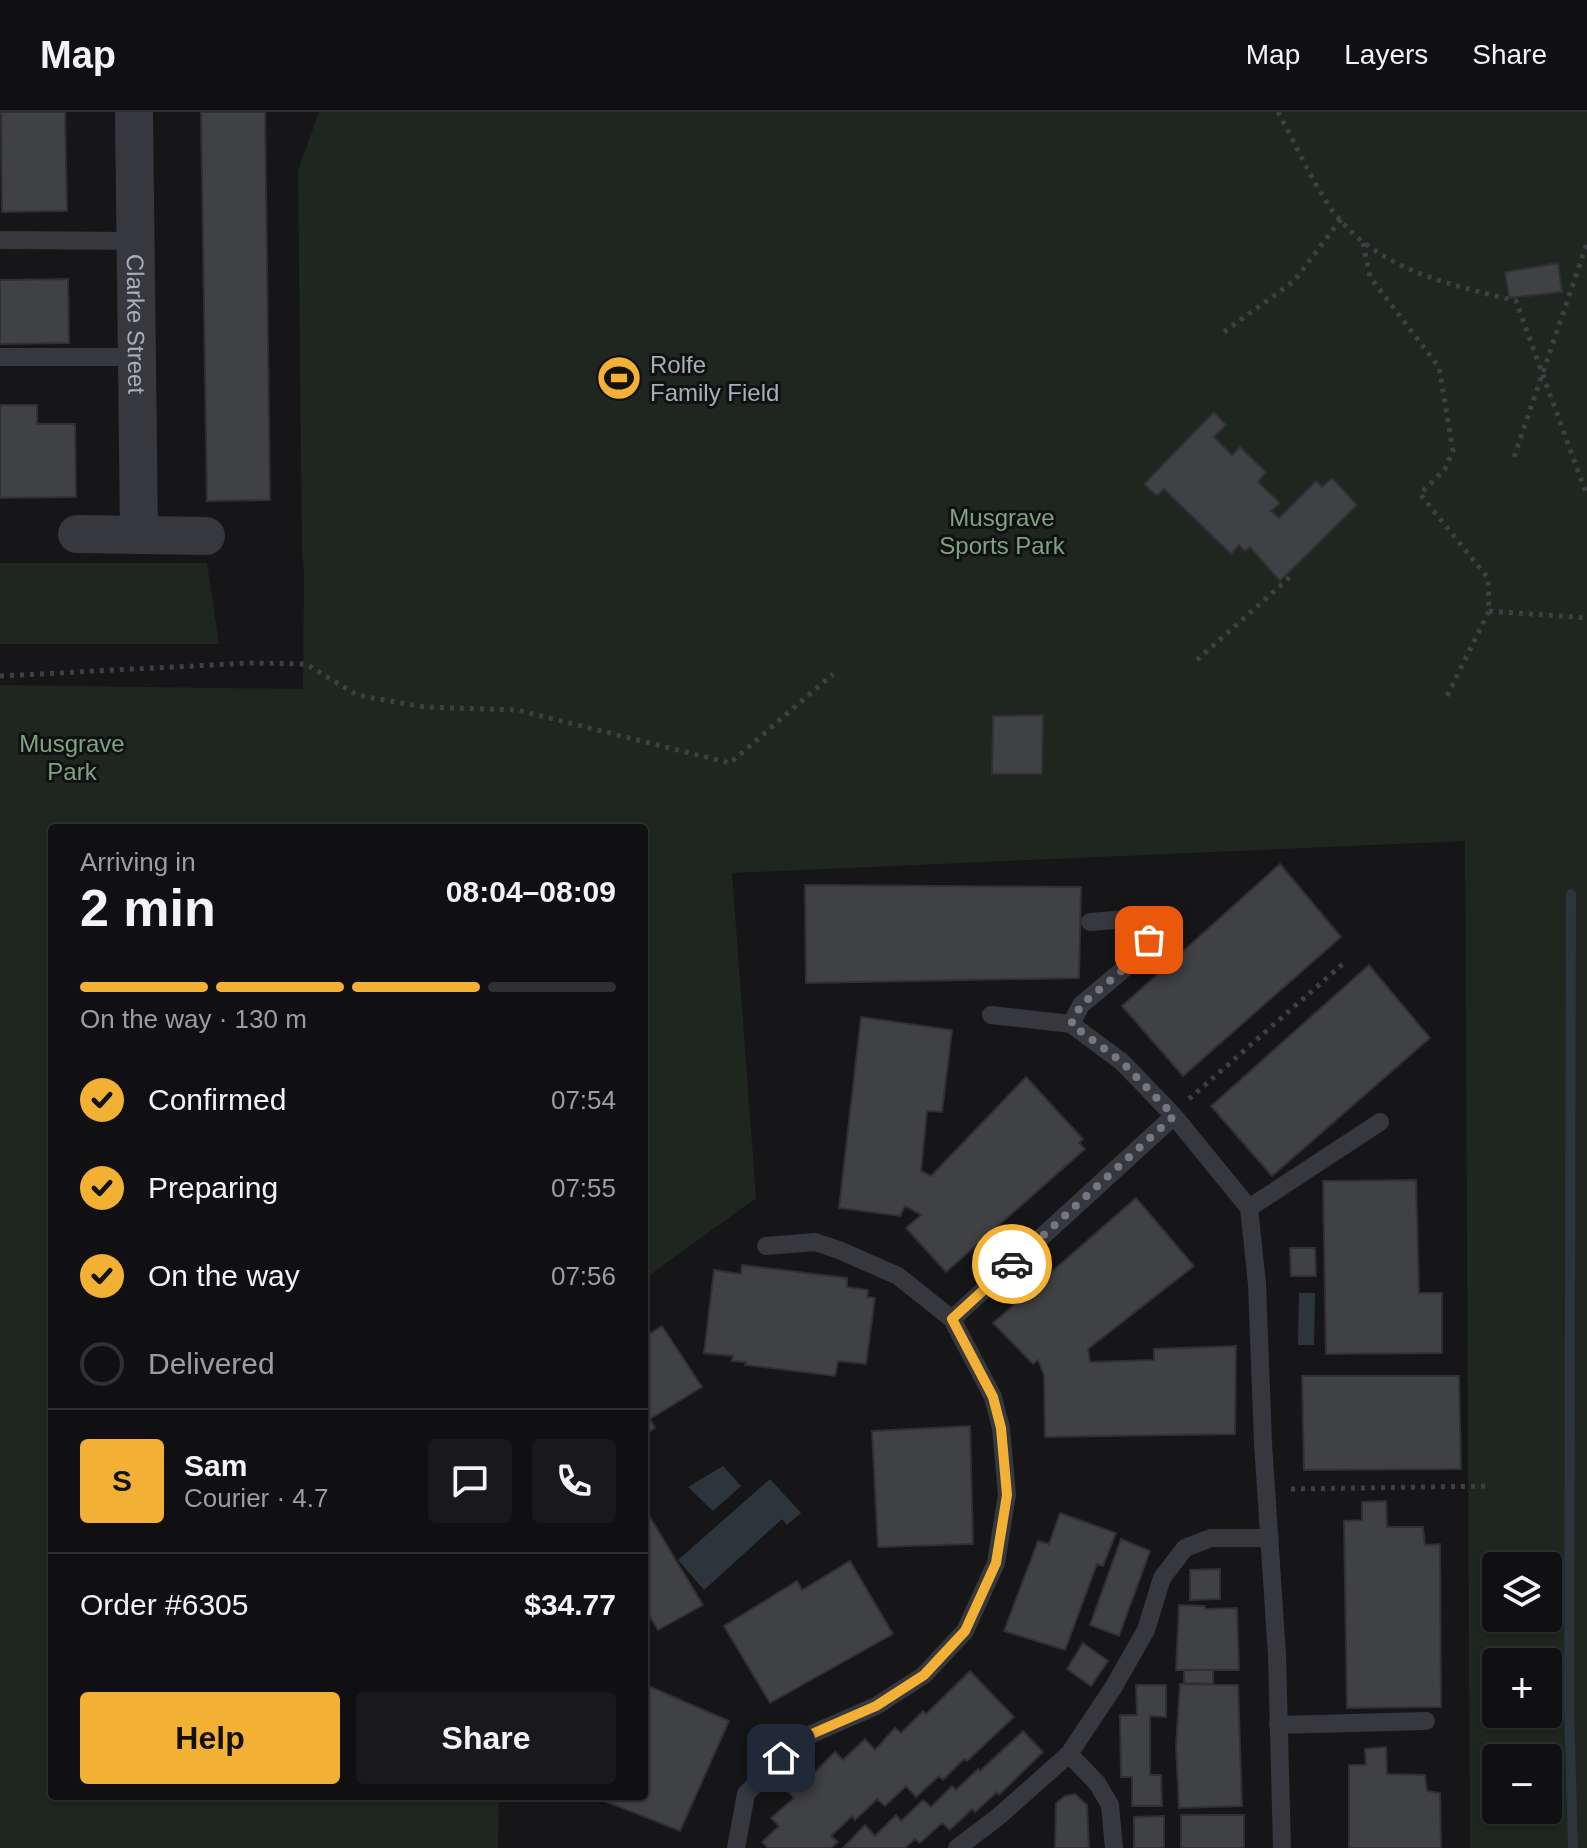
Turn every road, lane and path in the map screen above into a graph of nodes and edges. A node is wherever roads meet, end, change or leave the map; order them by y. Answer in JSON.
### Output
{"nodes":[{"id":1,"x":134,"y":112,"type":"edge"},
{"id":2,"x":1278,"y":112,"type":"edge"},
{"id":3,"x":1341,"y":219,"type":"junction"},
{"id":4,"x":0,"y":240,"type":"edge"},
{"id":5,"x":136,"y":241,"type":"junction"},
{"id":6,"x":1362,"y":242,"type":"junction"},
{"id":7,"x":1587,"y":243,"type":"edge"},
{"id":8,"x":1224,"y":332,"type":"dead end"},
{"id":9,"x":0,"y":357,"type":"edge"},
{"id":10,"x":137,"y":357,"type":"junction"},
{"id":11,"x":1542,"y":375,"type":"junction"},
{"id":12,"x":1514,"y":457,"type":"dead end"},
{"id":13,"x":1587,"y":496,"type":"edge"},
{"id":14,"x":77,"y":534,"type":"dead end"},
{"id":15,"x":139,"y":534,"type":"junction"},
{"id":16,"x":206,"y":536,"type":"dead end"},
{"id":17,"x":1290,"y":577,"type":"dead end"},
{"id":18,"x":1489,"y":611,"type":"junction"},
{"id":19,"x":1587,"y":618,"type":"edge"},
{"id":20,"x":1197,"y":660,"type":"dead end"},
{"id":21,"x":833,"y":674,"type":"dead end"},
{"id":22,"x":0,"y":676,"type":"edge"},
{"id":23,"x":1447,"y":696,"type":"dead end"},
{"id":24,"x":1090,"y":922,"type":"dead end"},
{"id":25,"x":1345,"y":962,"type":"dead end"},
{"id":26,"x":991,"y":1015,"type":"dead end"},
{"id":27,"x":1071,"y":1024,"type":"junction"},
{"id":28,"x":1189,"y":1099,"type":"dead end"},
{"id":29,"x":1174,"y":1116,"type":"junction"},
{"id":30,"x":1380,"y":1122,"type":"dead end"},
{"id":31,"x":1249,"y":1208,"type":"junction"},
{"id":32,"x":766,"y":1246,"type":"dead end"},
{"id":33,"x":952,"y":1319,"type":"junction"},
{"id":34,"x":1491,"y":1486,"type":"dead end"},
{"id":35,"x":1266,"y":1491,"type":"junction"},
{"id":36,"x":1270,"y":1538,"type":"junction"},
{"id":37,"x":1426,"y":1721,"type":"dead end"},
{"id":38,"x":1278,"y":1725,"type":"junction"},
{"id":39,"x":1069,"y":1754,"type":"junction"},
{"id":40,"x":736,"y":1848,"type":"edge"},
{"id":41,"x":957,"y":1848,"type":"edge"},
{"id":42,"x":1114,"y":1848,"type":"edge"},
{"id":43,"x":1282,"y":1848,"type":"edge"}],
"edges":[{"from":1,"to":5,"type":"street","name":"Clarke Street"},
{"from":2,"to":3,"type":"path"},
{"from":3,"to":6,"type":"path"},
{"from":3,"to":8,"type":"path"},
{"from":4,"to":5,"type":"lane"},
{"from":5,"to":10,"type":"street","name":"Clarke Street"},
{"from":6,"to":11,"type":"path"},
{"from":6,"to":18,"type":"path"},
{"from":7,"to":11,"type":"path"},
{"from":9,"to":10,"type":"lane"},
{"from":10,"to":15,"type":"street","name":"Clarke Street"},
{"from":11,"to":12,"type":"path"},
{"from":11,"to":13,"type":"path"},
{"from":14,"to":15,"type":"street"},
{"from":15,"to":16,"type":"street"},
{"from":17,"to":20,"type":"path"},
{"from":18,"to":19,"type":"path"},
{"from":18,"to":23,"type":"path"},
{"from":21,"to":22,"type":"path"},
{"from":24,"to":27,"type":"lane"},
{"from":25,"to":28,"type":"path"},
{"from":26,"to":27,"type":"lane"},
{"from":27,"to":29,"type":"lane"},
{"from":29,"to":31,"type":"lane"},
{"from":29,"to":33,"type":"lane"},
{"from":30,"to":31,"type":"lane"},
{"from":31,"to":35,"type":"lane"},
{"from":32,"to":33,"type":"lane"},
{"from":33,"to":40,"type":"lane"},
{"from":34,"to":35,"type":"path"},
{"from":35,"to":36,"type":"lane"},
{"from":36,"to":38,"type":"lane"},
{"from":36,"to":39,"type":"lane"},
{"from":37,"to":38,"type":"lane"},
{"from":38,"to":43,"type":"lane"},
{"from":39,"to":41,"type":"lane"},
{"from":39,"to":42,"type":"lane"}]}
